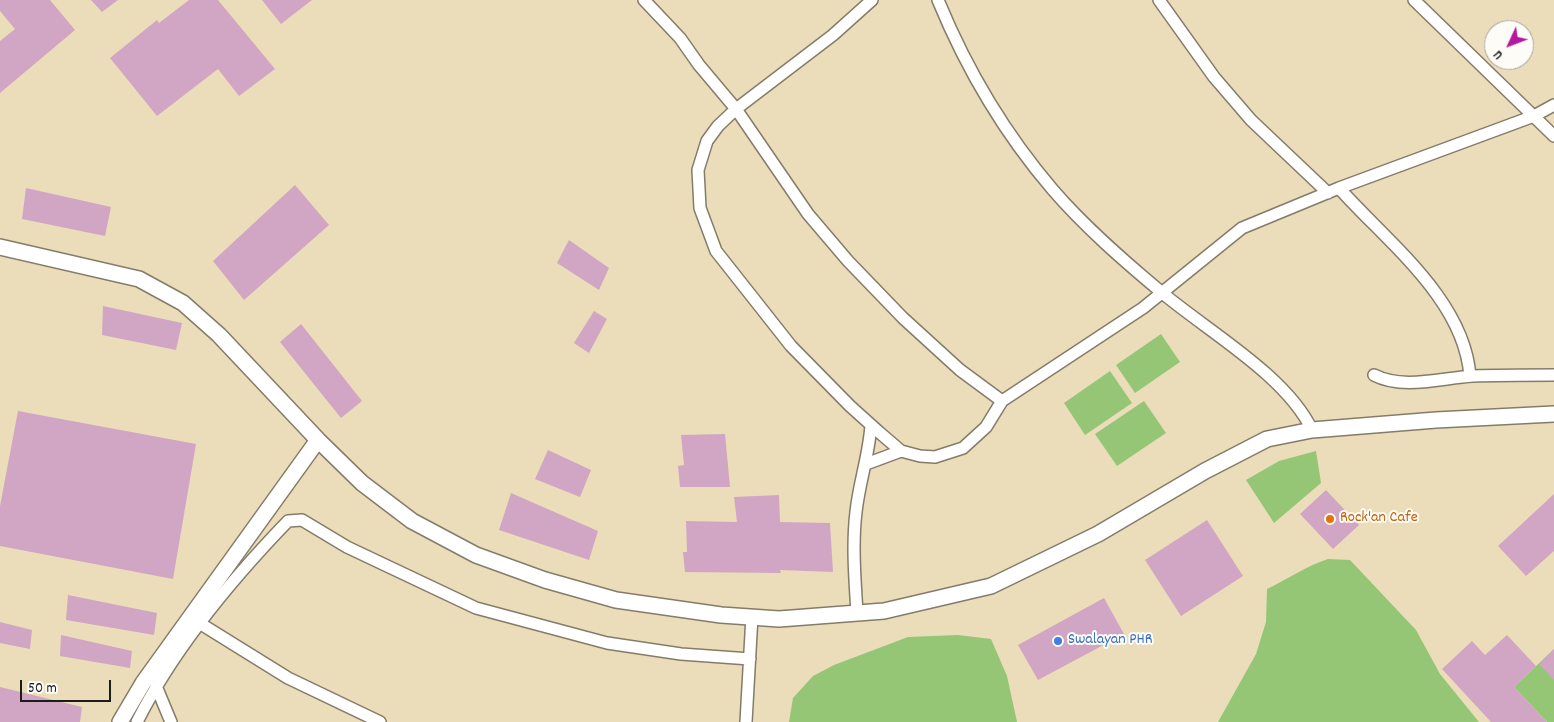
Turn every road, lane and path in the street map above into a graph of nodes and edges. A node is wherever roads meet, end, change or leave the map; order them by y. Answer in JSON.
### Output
{"nodes":[{"id":1,"x":644,"y":0,"type":"edge"},
{"id":2,"x":872,"y":0,"type":"edge"},
{"id":3,"x":938,"y":0,"type":"edge"},
{"id":4,"x":1159,"y":0,"type":"edge"},
{"id":5,"x":1414,"y":0,"type":"edge"},
{"id":6,"x":1554,"y":105,"type":"edge"},
{"id":7,"x":736,"y":109,"type":"junction"},
{"id":8,"x":1534,"y":116,"type":"junction"},
{"id":9,"x":1554,"y":136,"type":"edge"},
{"id":10,"x":1339,"y":188,"type":"junction"},
{"id":11,"x":1328,"y":193,"type":"junction"},
{"id":12,"x":0,"y":247,"type":"edge"},
{"id":13,"x":1162,"y":292,"type":"junction"},
{"id":14,"x":1374,"y":375,"type":"dead end"},
{"id":15,"x":1554,"y":375,"type":"edge"},
{"id":16,"x":1470,"y":376,"type":"junction"},
{"id":17,"x":1002,"y":401,"type":"junction"},
{"id":18,"x":1554,"y":414,"type":"edge"},
{"id":19,"x":871,"y":425,"type":"junction"},
{"id":20,"x":1312,"y":430,"type":"junction"},
{"id":21,"x":318,"y":440,"type":"junction"},
{"id":22,"x":901,"y":450,"type":"junction"},
{"id":23,"x":866,"y":464,"type":"junction"},
{"id":24,"x":857,"y":613,"type":"junction"},
{"id":25,"x":752,"y":616,"type":"junction"},
{"id":26,"x":201,"y":624,"type":"junction"},
{"id":27,"x":750,"y":659,"type":"junction"},
{"id":28,"x":156,"y":686,"type":"junction"},
{"id":29,"x":120,"y":722,"type":"edge"},
{"id":30,"x":137,"y":722,"type":"edge"},
{"id":31,"x":171,"y":722,"type":"edge"},
{"id":32,"x":380,"y":722,"type":"edge"},
{"id":33,"x":746,"y":722,"type":"edge"}],
"edges":[{"from":1,"to":7,"type":"street"},
{"from":2,"to":7,"type":"street"},
{"from":3,"to":13,"type":"street"},
{"from":4,"to":11,"type":"street"},
{"from":5,"to":8,"type":"street"},
{"from":6,"to":8,"type":"street"},
{"from":7,"to":17,"type":"street"},
{"from":7,"to":19,"type":"street"},
{"from":8,"to":9,"type":"street"},
{"from":8,"to":10,"type":"street"},
{"from":10,"to":11,"type":"street"},
{"from":10,"to":16,"type":"street"},
{"from":11,"to":13,"type":"street"},
{"from":12,"to":21,"type":"street"},
{"from":13,"to":17,"type":"street"},
{"from":13,"to":20,"type":"street"},
{"from":14,"to":16,"type":"street"},
{"from":15,"to":16,"type":"street"},
{"from":17,"to":22,"type":"street"},
{"from":18,"to":20,"type":"street"},
{"from":19,"to":22,"type":"street"},
{"from":19,"to":23,"type":"street"},
{"from":20,"to":24,"type":"street"},
{"from":21,"to":25,"type":"street"},
{"from":21,"to":29,"type":"street"},
{"from":22,"to":23,"type":"street"},
{"from":23,"to":24,"type":"street"},
{"from":24,"to":25,"type":"street"},
{"from":25,"to":27,"type":"street"},
{"from":26,"to":27,"type":"street"},
{"from":26,"to":28,"type":"street"},
{"from":26,"to":32,"type":"street"},
{"from":27,"to":33,"type":"street"},
{"from":28,"to":30,"type":"street"},
{"from":28,"to":31,"type":"street"}]}
